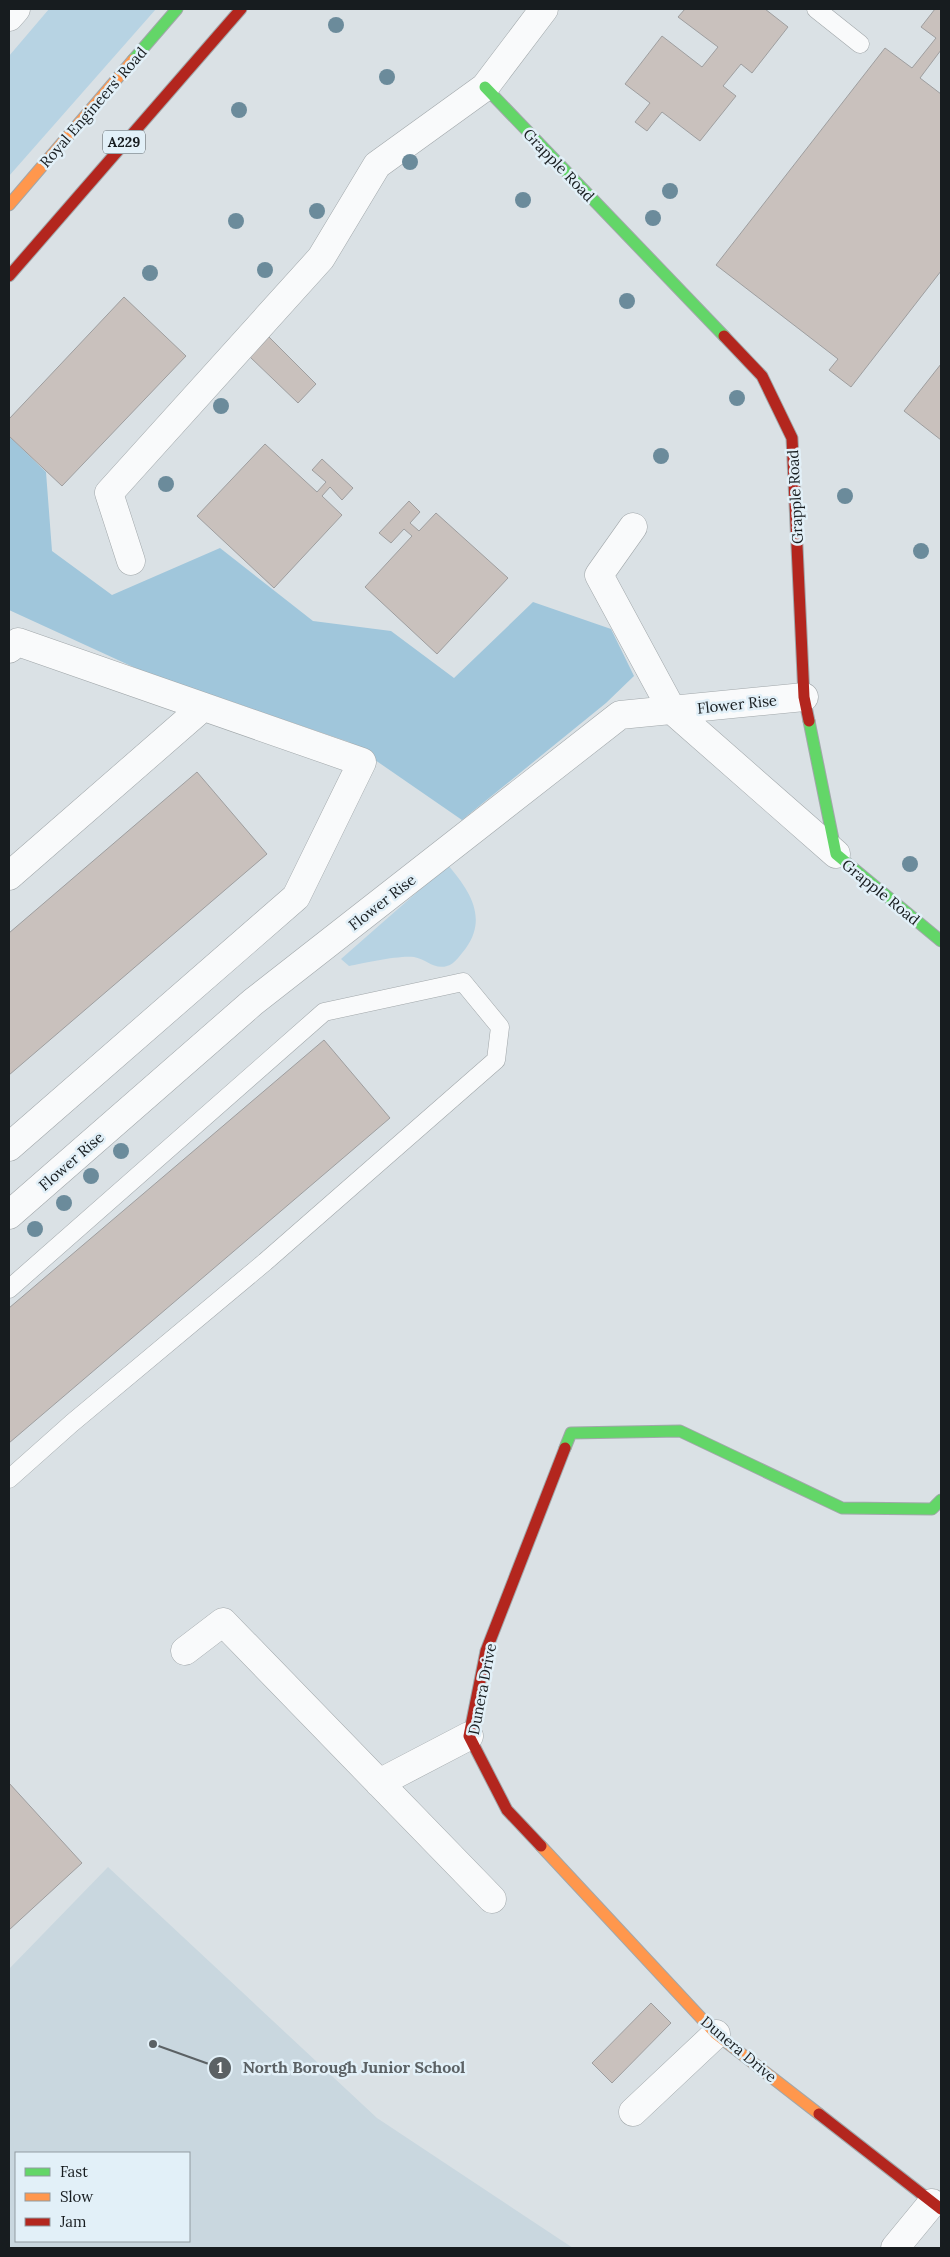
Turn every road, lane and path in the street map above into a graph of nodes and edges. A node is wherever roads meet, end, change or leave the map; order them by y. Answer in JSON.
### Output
{"nodes":[{"id":1,"x":16,"y":9,"type":"edge"},
{"id":2,"x":177,"y":9,"type":"edge"},
{"id":3,"x":241,"y":9,"type":"edge"},
{"id":4,"x":544,"y":9,"type":"edge"},
{"id":5,"x":816,"y":9,"type":"edge"},
{"id":6,"x":9,"y":17,"type":"edge"},
{"id":7,"x":860,"y":44,"type":"dead end"},
{"id":8,"x":485,"y":87,"type":"junction"},
{"id":9,"x":9,"y":205,"type":"edge"},
{"id":10,"x":9,"y":276,"type":"edge"},
{"id":11,"x":633,"y":527,"type":"dead end"},
{"id":12,"x":131,"y":561,"type":"dead end"},
{"id":13,"x":9,"y":649,"type":"edge"},
{"id":14,"x":804,"y":697,"type":"junction"},
{"id":15,"x":203,"y":707,"type":"junction"},
{"id":16,"x":672,"y":710,"type":"junction"},
{"id":17,"x":836,"y":854,"type":"junction"},
{"id":18,"x":9,"y":876,"type":"edge"},
{"id":19,"x":941,"y":941,"type":"edge"},
{"id":20,"x":9,"y":1147,"type":"edge"},
{"id":21,"x":9,"y":1215,"type":"edge"},
{"id":22,"x":9,"y":1289,"type":"edge"},
{"id":23,"x":9,"y":1479,"type":"edge"},
{"id":24,"x":941,"y":1500,"type":"edge"},
{"id":25,"x":185,"y":1651,"type":"dead end"},
{"id":26,"x":469,"y":1736,"type":"junction"},
{"id":27,"x":380,"y":1783,"type":"junction"},
{"id":28,"x":492,"y":1898,"type":"dead end"},
{"id":29,"x":716,"y":2034,"type":"junction"},
{"id":30,"x":634,"y":2112,"type":"dead end"},
{"id":31,"x":937,"y":2206,"type":"edge"},
{"id":32,"x":895,"y":2248,"type":"edge"}],
"edges":[{"from":1,"to":6,"type":"street"},
{"from":2,"to":9,"type":"main road","name":"Royal Engineers' Road"},
{"from":3,"to":10,"type":"main road","number":"A229"},
{"from":4,"to":8,"type":"street"},
{"from":5,"to":7,"type":"lane"},
{"from":8,"to":12,"type":"street"},
{"from":8,"to":14,"type":"main road","name":"Grapple Road"},
{"from":11,"to":16,"type":"street"},
{"from":13,"to":15,"type":"street"},
{"from":14,"to":16,"type":"street","name":"Flower Rise"},
{"from":14,"to":17,"type":"main road","name":"Grapple Road"},
{"from":15,"to":18,"type":"street"},
{"from":15,"to":20,"type":"street"},
{"from":16,"to":17,"type":"street"},
{"from":16,"to":21,"type":"street","name":"Flower Rise"},
{"from":17,"to":19,"type":"main road","name":"Grapple Road"},
{"from":22,"to":23,"type":"lane"},
{"from":24,"to":26,"type":"main road","name":"Dunera Drive"},
{"from":25,"to":27,"type":"street"},
{"from":26,"to":27,"type":"street"},
{"from":26,"to":29,"type":"main road","name":"Dunera Drive"},
{"from":27,"to":28,"type":"street"},
{"from":29,"to":30,"type":"street"},
{"from":29,"to":31,"type":"main road","name":"Dunera Drive"},
{"from":31,"to":32,"type":"street"}]}
